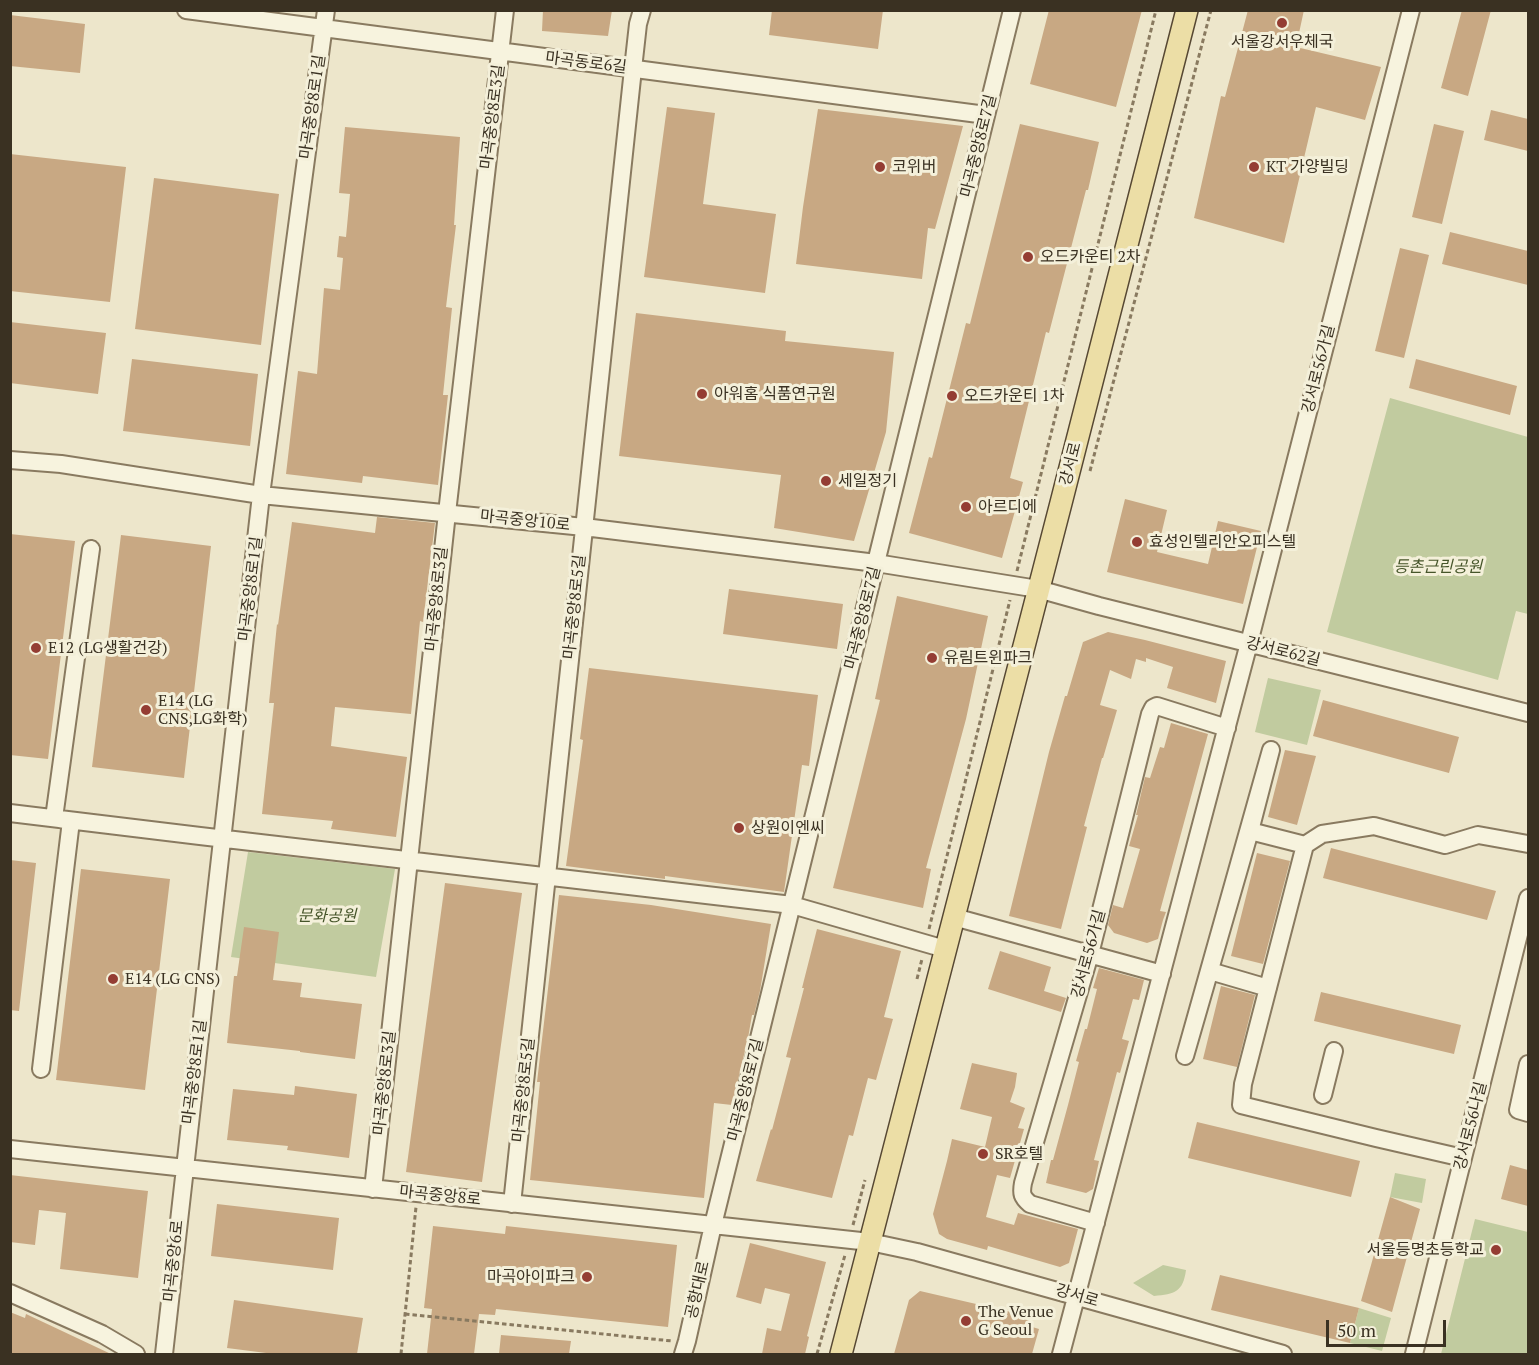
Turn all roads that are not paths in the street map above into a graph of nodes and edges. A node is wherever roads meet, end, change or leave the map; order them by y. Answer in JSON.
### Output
{"nodes":[{"id":1,"x":186,"y":10,"type":"edge"},
{"id":2,"x":326,"y":10,"type":"edge"},
{"id":3,"x":505,"y":10,"type":"edge"},
{"id":4,"x":642,"y":10,"type":"edge"},
{"id":5,"x":1012,"y":10,"type":"edge"},
{"id":6,"x":1187,"y":10,"type":"edge"},
{"id":7,"x":1411,"y":10,"type":"edge"},
{"id":8,"x":324,"y":28,"type":"junction"},
{"id":9,"x":501,"y":52,"type":"junction"},
{"id":10,"x":633,"y":69,"type":"junction"},
{"id":11,"x":986,"y":115,"type":"junction"},
{"id":12,"x":10,"y":460,"type":"edge"},
{"id":13,"x":261,"y":495,"type":"junction"},
{"id":14,"x":447,"y":513,"type":"junction"},
{"id":15,"x":584,"y":527,"type":"junction"},
{"id":16,"x":91,"y":549,"type":"dead end"},
{"id":17,"x":876,"y":563,"type":"junction"},
{"id":18,"x":1038,"y":589,"type":"junction"},
{"id":19,"x":1249,"y":643,"type":"junction"},
{"id":20,"x":1528,"y":713,"type":"edge"},
{"id":21,"x":1227,"y":728,"type":"junction"},
{"id":22,"x":10,"y":813,"type":"edge"},
{"id":23,"x":54,"y":818,"type":"junction"},
{"id":24,"x":71,"y":821,"type":"junction"},
{"id":25,"x":1250,"y":831,"type":"junction"},
{"id":26,"x":222,"y":839,"type":"junction"},
{"id":27,"x":1528,"y":844,"type":"edge"},
{"id":28,"x":1305,"y":845,"type":"junction"},
{"id":29,"x":409,"y":861,"type":"junction"},
{"id":30,"x":547,"y":877,"type":"junction"},
{"id":31,"x":1528,"y":898,"type":"edge"},
{"id":32,"x":792,"y":905,"type":"junction"},
{"id":33,"x":954,"y":917,"type":"junction"},
{"id":34,"x":936,"y":946,"type":"junction"},
{"id":35,"x":1090,"y":954,"type":"junction"},
{"id":36,"x":1210,"y":971,"type":"junction"},
{"id":37,"x":1162,"y":974,"type":"junction"},
{"id":38,"x":1268,"y":988,"type":"junction"},
{"id":39,"x":1334,"y":1051,"type":"dead end"},
{"id":40,"x":1528,"y":1064,"type":"edge"},
{"id":41,"x":41,"y":1069,"type":"dead end"},
{"id":42,"x":1323,"y":1095,"type":"dead end"},
{"id":43,"x":1528,"y":1113,"type":"edge"},
{"id":44,"x":10,"y":1149,"type":"edge"},
{"id":45,"x":1463,"y":1158,"type":"junction"},
{"id":46,"x":184,"y":1168,"type":"junction"},
{"id":47,"x":373,"y":1189,"type":"junction"},
{"id":48,"x":512,"y":1204,"type":"junction"},
{"id":49,"x":1096,"y":1223,"type":"junction"},
{"id":50,"x":713,"y":1225,"type":"junction"},
{"id":51,"x":859,"y":1241,"type":"junction"},
{"id":52,"x":10,"y":1293,"type":"edge"},
{"id":53,"x":1076,"y":1296,"type":"junction"},
{"id":54,"x":685,"y":1348,"type":"edge"},
{"id":55,"x":136,"y":1354,"type":"edge"},
{"id":56,"x":164,"y":1354,"type":"edge"},
{"id":57,"x":841,"y":1354,"type":"edge"},
{"id":58,"x":1061,"y":1354,"type":"edge"},
{"id":59,"x":1283,"y":1354,"type":"edge"},
{"id":60,"x":1414,"y":1354,"type":"edge"}],
"edges":[{"from":1,"to":8,"type":"street","name":"마곡동로6길"},
{"from":2,"to":8,"type":"street","name":"마곡중앙8로1길"},
{"from":3,"to":9,"type":"street","name":"마곡중앙8로3길"},
{"from":4,"to":10,"type":"street","name":"마곡중앙8로5길"},
{"from":5,"to":11,"type":"street","name":"마곡중앙8로7길"},
{"from":6,"to":18,"type":"main road","name":"강서로"},
{"from":7,"to":19,"type":"street","name":"강서로56가길"},
{"from":8,"to":9,"type":"street","name":"마곡동로6길"},
{"from":8,"to":13,"type":"street","name":"마곡중앙8로1길"},
{"from":9,"to":10,"type":"street","name":"마곡동로6길"},
{"from":9,"to":14,"type":"street","name":"마곡중앙8로3길"},
{"from":10,"to":11,"type":"street","name":"마곡동로6길"},
{"from":10,"to":15,"type":"street","name":"마곡중앙8로5길"},
{"from":11,"to":17,"type":"street","name":"마곡중앙8로7길"},
{"from":12,"to":13,"type":"street","name":"마곡중앙10로"},
{"from":13,"to":14,"type":"street","name":"마곡중앙10로"},
{"from":13,"to":26,"type":"street","name":"마곡중앙8로1길"},
{"from":14,"to":15,"type":"street","name":"마곡중앙10로"},
{"from":14,"to":29,"type":"street","name":"마곡중앙8로3길"},
{"from":15,"to":17,"type":"street","name":"마곡중앙10로"},
{"from":15,"to":30,"type":"street","name":"마곡중앙8로5길"},
{"from":16,"to":23,"type":"street"},
{"from":17,"to":18,"type":"street","name":"마곡중앙10로"},
{"from":17,"to":32,"type":"street","name":"마곡중앙8로7길"},
{"from":18,"to":19,"type":"street","name":"강서로62길"},
{"from":18,"to":33,"type":"main road","name":"강서로"},
{"from":19,"to":20,"type":"street","name":"강서로62길"},
{"from":19,"to":21,"type":"street","name":"강서로56가길"},
{"from":21,"to":35,"type":"street","name":"강서로56가길"},
{"from":21,"to":37,"type":"street","name":"강서로56가길"},
{"from":22,"to":23,"type":"street"},
{"from":23,"to":24,"type":"street"},
{"from":24,"to":26,"type":"street"},
{"from":24,"to":41,"type":"street"},
{"from":25,"to":28,"type":"street"},
{"from":25,"to":36,"type":"street"},
{"from":25,"to":36,"type":"street"},
{"from":26,"to":29,"type":"street"},
{"from":26,"to":46,"type":"street","name":"마곡중앙8로1길"},
{"from":27,"to":28,"type":"street"},
{"from":28,"to":38,"type":"street"},
{"from":29,"to":30,"type":"street"},
{"from":29,"to":47,"type":"street","name":"마곡중앙8로3길"},
{"from":30,"to":32,"type":"street"},
{"from":30,"to":48,"type":"street","name":"마곡중앙8로5길"},
{"from":31,"to":45,"type":"street","name":"강서로56나길"},
{"from":32,"to":34,"type":"street"},
{"from":32,"to":50,"type":"street","name":"마곡중앙8로7길"},
{"from":33,"to":34,"type":"main road","name":"강서로"},
{"from":33,"to":35,"type":"street"},
{"from":34,"to":51,"type":"main road","name":"강서로"},
{"from":35,"to":37,"type":"street"},
{"from":35,"to":49,"type":"street","name":"강서로56가길"},
{"from":36,"to":38,"type":"street"},
{"from":37,"to":49,"type":"street","name":"강서로56가길"},
{"from":38,"to":45,"type":"street"},
{"from":39,"to":42,"type":"street"},
{"from":40,"to":43,"type":"street"},
{"from":44,"to":46,"type":"street","name":"마곡중앙8로"},
{"from":45,"to":60,"type":"street","name":"강서로56나길"},
{"from":46,"to":47,"type":"street","name":"마곡중앙8로"},
{"from":46,"to":56,"type":"street","name":"마곡중앙6로"},
{"from":47,"to":48,"type":"street","name":"마곡중앙8로"},
{"from":48,"to":50,"type":"street","name":"마곡중앙8로"},
{"from":49,"to":53,"type":"street","name":"강서로56가길"},
{"from":50,"to":51,"type":"street","name":"마곡중앙8로"},
{"from":50,"to":54,"type":"street","name":"공항대로"},
{"from":51,"to":53,"type":"street","name":"강서로"},
{"from":51,"to":57,"type":"main road","name":"강서로"},
{"from":52,"to":55,"type":"street"},
{"from":53,"to":58,"type":"street","name":"강서로56가길"},
{"from":53,"to":59,"type":"street","name":"강서로"}]}
